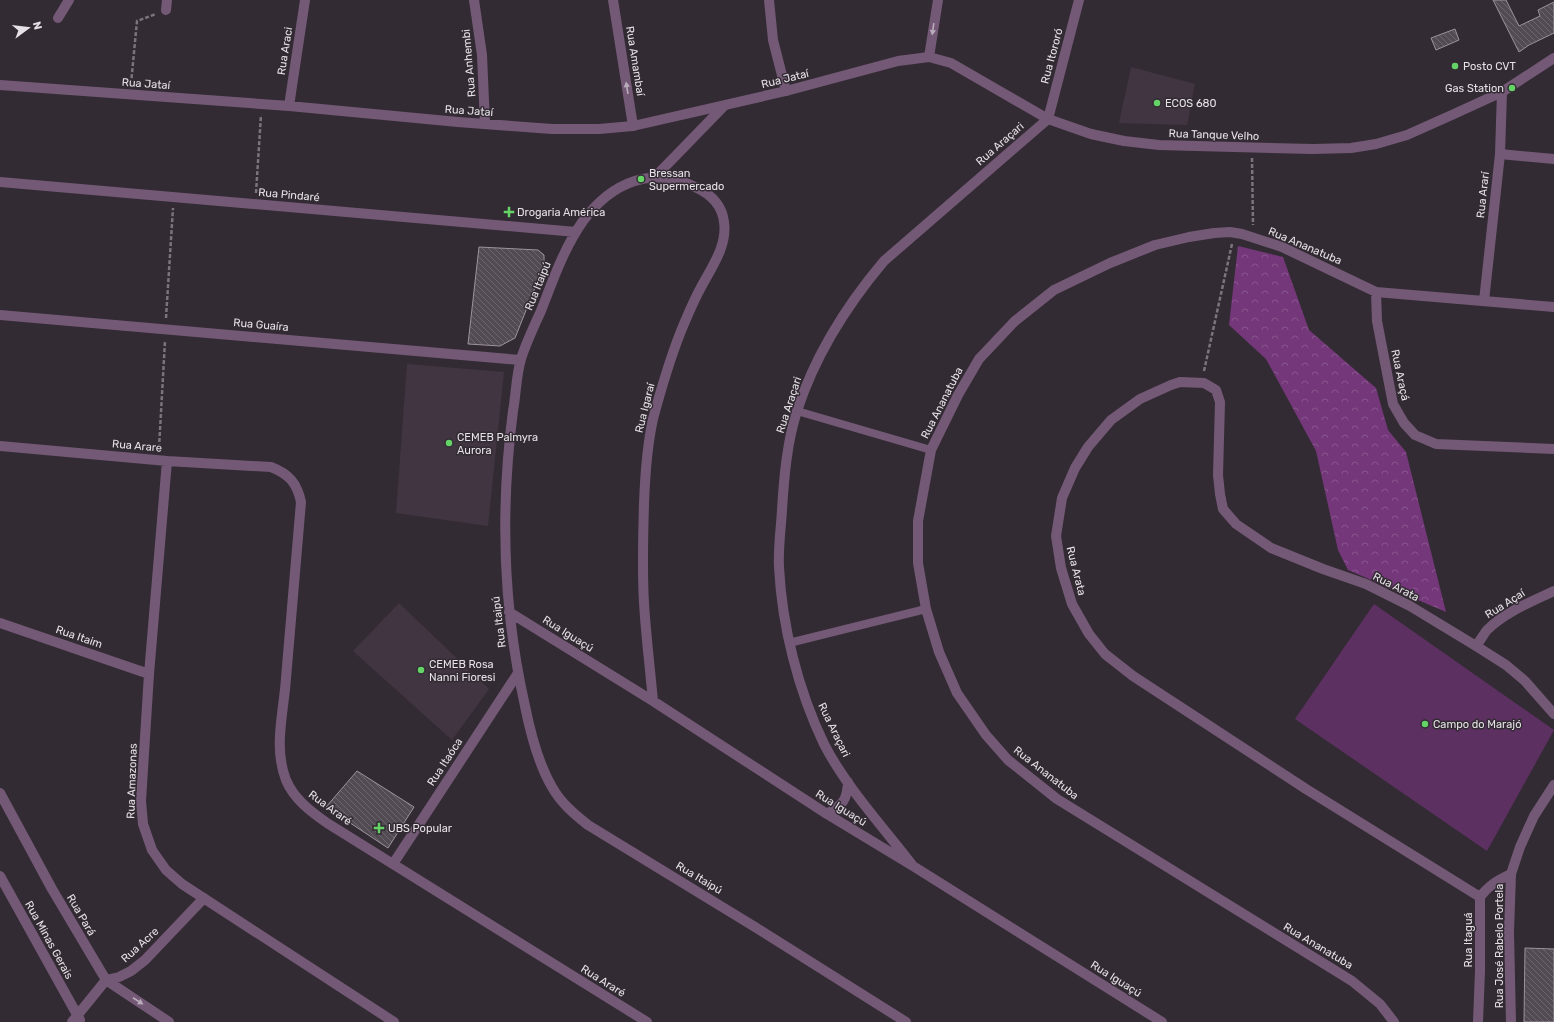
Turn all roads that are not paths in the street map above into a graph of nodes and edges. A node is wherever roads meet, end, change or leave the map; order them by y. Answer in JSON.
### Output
{"nodes":[{"id":1,"x":69,"y":0,"type":"edge"},
{"id":2,"x":305,"y":0,"type":"edge"},
{"id":3,"x":474,"y":0,"type":"edge"},
{"id":4,"x":613,"y":0,"type":"edge"},
{"id":5,"x":769,"y":0,"type":"edge"},
{"id":6,"x":938,"y":0,"type":"edge"},
{"id":7,"x":1079,"y":0,"type":"edge"},
{"id":8,"x":58,"y":18,"type":"dead end"},
{"id":9,"x":929,"y":57,"type":"junction"},
{"id":10,"x":1554,"y":58,"type":"edge"},
{"id":11,"x":0,"y":85,"type":"edge"},
{"id":12,"x":786,"y":91,"type":"junction"},
{"id":13,"x":1502,"y":92,"type":"junction"},
{"id":14,"x":289,"y":106,"type":"junction"},
{"id":15,"x":724,"y":106,"type":"junction"},
{"id":16,"x":1048,"y":119,"type":"junction"},
{"id":17,"x":485,"y":124,"type":"junction"},
{"id":18,"x":633,"y":126,"type":"junction"},
{"id":19,"x":1500,"y":154,"type":"junction"},
{"id":20,"x":1554,"y":159,"type":"edge"},
{"id":21,"x":656,"y":177,"type":"junction"},
{"id":22,"x":0,"y":182,"type":"edge"},
{"id":23,"x":576,"y":232,"type":"junction"},
{"id":24,"x":1376,"y":292,"type":"junction"},
{"id":25,"x":1484,"y":301,"type":"junction"},
{"id":26,"x":1554,"y":307,"type":"edge"},
{"id":27,"x":0,"y":315,"type":"edge"},
{"id":28,"x":520,"y":360,"type":"junction"},
{"id":29,"x":797,"y":411,"type":"junction"},
{"id":30,"x":0,"y":446,"type":"edge"},
{"id":31,"x":1554,"y":449,"type":"edge"},
{"id":32,"x":931,"y":450,"type":"junction"},
{"id":33,"x":166,"y":461,"type":"junction"},
{"id":34,"x":271,"y":467,"type":"joint"},
{"id":35,"x":1554,"y":591,"type":"edge"},
{"id":36,"x":926,"y":608,"type":"junction"},
{"id":37,"x":510,"y":612,"type":"junction"},
{"id":38,"x":0,"y":623,"type":"edge"},
{"id":39,"x":789,"y":643,"type":"junction"},
{"id":40,"x":1476,"y":646,"type":"junction"},
{"id":41,"x":518,"y":673,"type":"junction"},
{"id":42,"x":149,"y":674,"type":"junction"},
{"id":43,"x":653,"y":701,"type":"junction"},
{"id":44,"x":1554,"y":714,"type":"edge"},
{"id":45,"x":848,"y":782,"type":"junction"},
{"id":46,"x":1554,"y":784,"type":"edge"},
{"id":47,"x":0,"y":793,"type":"edge"},
{"id":48,"x":827,"y":814,"type":"junction"},
{"id":49,"x":393,"y":864,"type":"junction"},
{"id":50,"x":913,"y":866,"type":"junction"},
{"id":51,"x":1511,"y":874,"type":"junction"},
{"id":52,"x":0,"y":876,"type":"edge"},
{"id":53,"x":1480,"y":897,"type":"junction"},
{"id":54,"x":204,"y":898,"type":"junction"},
{"id":55,"x":106,"y":980,"type":"junction"},
{"id":56,"x":77,"y":1020,"type":"edge"},
{"id":57,"x":1390,"y":1020,"type":"edge"},
{"id":58,"x":170,"y":1022,"type":"edge"},
{"id":59,"x":394,"y":1022,"type":"edge"},
{"id":60,"x":647,"y":1022,"type":"edge"},
{"id":61,"x":906,"y":1022,"type":"edge"},
{"id":62,"x":1162,"y":1022,"type":"edge"},
{"id":63,"x":1478,"y":1022,"type":"edge"},
{"id":64,"x":1512,"y":1022,"type":"edge"}],
"edges":[{"from":1,"to":8,"type":"street"},
{"from":2,"to":14,"type":"street","name":"Rua Araci"},
{"from":3,"to":17,"type":"street","name":"Rua Anhembi"},
{"from":18,"to":4,"type":"street","name":"Rua Amambaí","one_way":true},
{"from":5,"to":12,"type":"street"},
{"from":6,"to":9,"type":"street","one_way":true},
{"from":7,"to":16,"type":"street","name":"Rua Itororó"},
{"from":9,"to":12,"type":"street","name":"Rua Jataí"},
{"from":9,"to":16,"type":"street","name":"Rua Tanque Velho"},
{"from":10,"to":13,"type":"street","name":"Rua Tanque Velho"},
{"from":11,"to":14,"type":"street","name":"Rua Jataí"},
{"from":12,"to":15,"type":"street","name":"Rua Jataí"},
{"from":13,"to":16,"type":"street","name":"Rua Tanque Velho"},
{"from":13,"to":19,"type":"street","name":"Rua Ararí"},
{"from":14,"to":17,"type":"street","name":"Rua Jataí"},
{"from":15,"to":18,"type":"street","name":"Rua Jataí"},
{"from":15,"to":21,"type":"street"},
{"from":16,"to":29,"type":"street","name":"Rua Araçari"},
{"from":17,"to":18,"type":"street","name":"Rua Jataí"},
{"from":19,"to":20,"type":"street"},
{"from":19,"to":25,"type":"street","name":"Rua Ararí"},
{"from":21,"to":23,"type":"street","name":"Rua Itaipú"},
{"from":21,"to":43,"type":"street","name":"Rua Igaraí"},
{"from":22,"to":23,"type":"street","name":"Rua Pindaré"},
{"from":23,"to":28,"type":"street","name":"Rua Itaipú"},
{"from":24,"to":25,"type":"street","name":"Rua Ananatuba"},
{"from":24,"to":31,"type":"street","name":"Rua Araçá"},
{"from":24,"to":32,"type":"street","name":"Rua Ananatuba"},
{"from":25,"to":26,"type":"street","name":"Rua Ananatuba"},
{"from":27,"to":28,"type":"street","name":"Rua Guaíra"},
{"from":28,"to":37,"type":"street","name":"Rua Itaipú"},
{"from":29,"to":32,"type":"lane"},
{"from":29,"to":39,"type":"street","name":"Rua Araçari"},
{"from":30,"to":33,"type":"street","name":"Rua Arare"},
{"from":32,"to":36,"type":"street","name":"Rua Ananatuba"},
{"from":33,"to":34,"type":"street","name":"Rua Arare"},
{"from":33,"to":42,"type":"street","name":"Rua Amazonas"},
{"from":34,"to":49,"type":"street","name":"Rua Araré"},
{"from":35,"to":40,"type":"street","name":"Rua Açaí"},
{"from":36,"to":39,"type":"lane"},
{"from":36,"to":57,"type":"street","name":"Rua Ananatuba"},
{"from":37,"to":41,"type":"street","name":"Rua Itaipú"},
{"from":37,"to":43,"type":"street","name":"Rua Iguaçú"},
{"from":38,"to":42,"type":"street","name":"Rua Itaim"},
{"from":39,"to":45,"type":"street","name":"Rua Araçari"},
{"from":40,"to":44,"type":"street","name":"Rua Arata"},
{"from":40,"to":53,"type":"street","name":"Rua Arata"},
{"from":41,"to":49,"type":"street","name":"Rua Itaóca"},
{"from":41,"to":61,"type":"street","name":"Rua Itaipú"},
{"from":42,"to":54,"type":"street","name":"Rua Amazonas"},
{"from":43,"to":48,"type":"street","name":"Rua Iguaçú"},
{"from":45,"to":48,"type":"street"},
{"from":45,"to":50,"type":"street","name":"Rua Araçari"},
{"from":46,"to":51,"type":"street","name":"Rua José Rabelo Portela"},
{"from":47,"to":55,"type":"street","name":"Rua Pará"},
{"from":48,"to":50,"type":"street","name":"Rua Iguaçú"},
{"from":49,"to":60,"type":"street","name":"Rua Araré"},
{"from":50,"to":62,"type":"street","name":"Rua Iguaçú"},
{"from":51,"to":53,"type":"street","name":"Rua Itaguá"},
{"from":51,"to":64,"type":"street","name":"Rua José Rabelo Portela"},
{"from":52,"to":56,"type":"street","name":"Rua Minas Gerais"},
{"from":53,"to":63,"type":"street","name":"Rua Itaguá"},
{"from":54,"to":55,"type":"street","name":"Rua Acre"},
{"from":54,"to":59,"type":"street","name":"Rua Amazonas"},
{"from":55,"to":56,"type":"street"},
{"from":55,"to":58,"type":"street","name":"Rua Pará","one_way":true}]}
